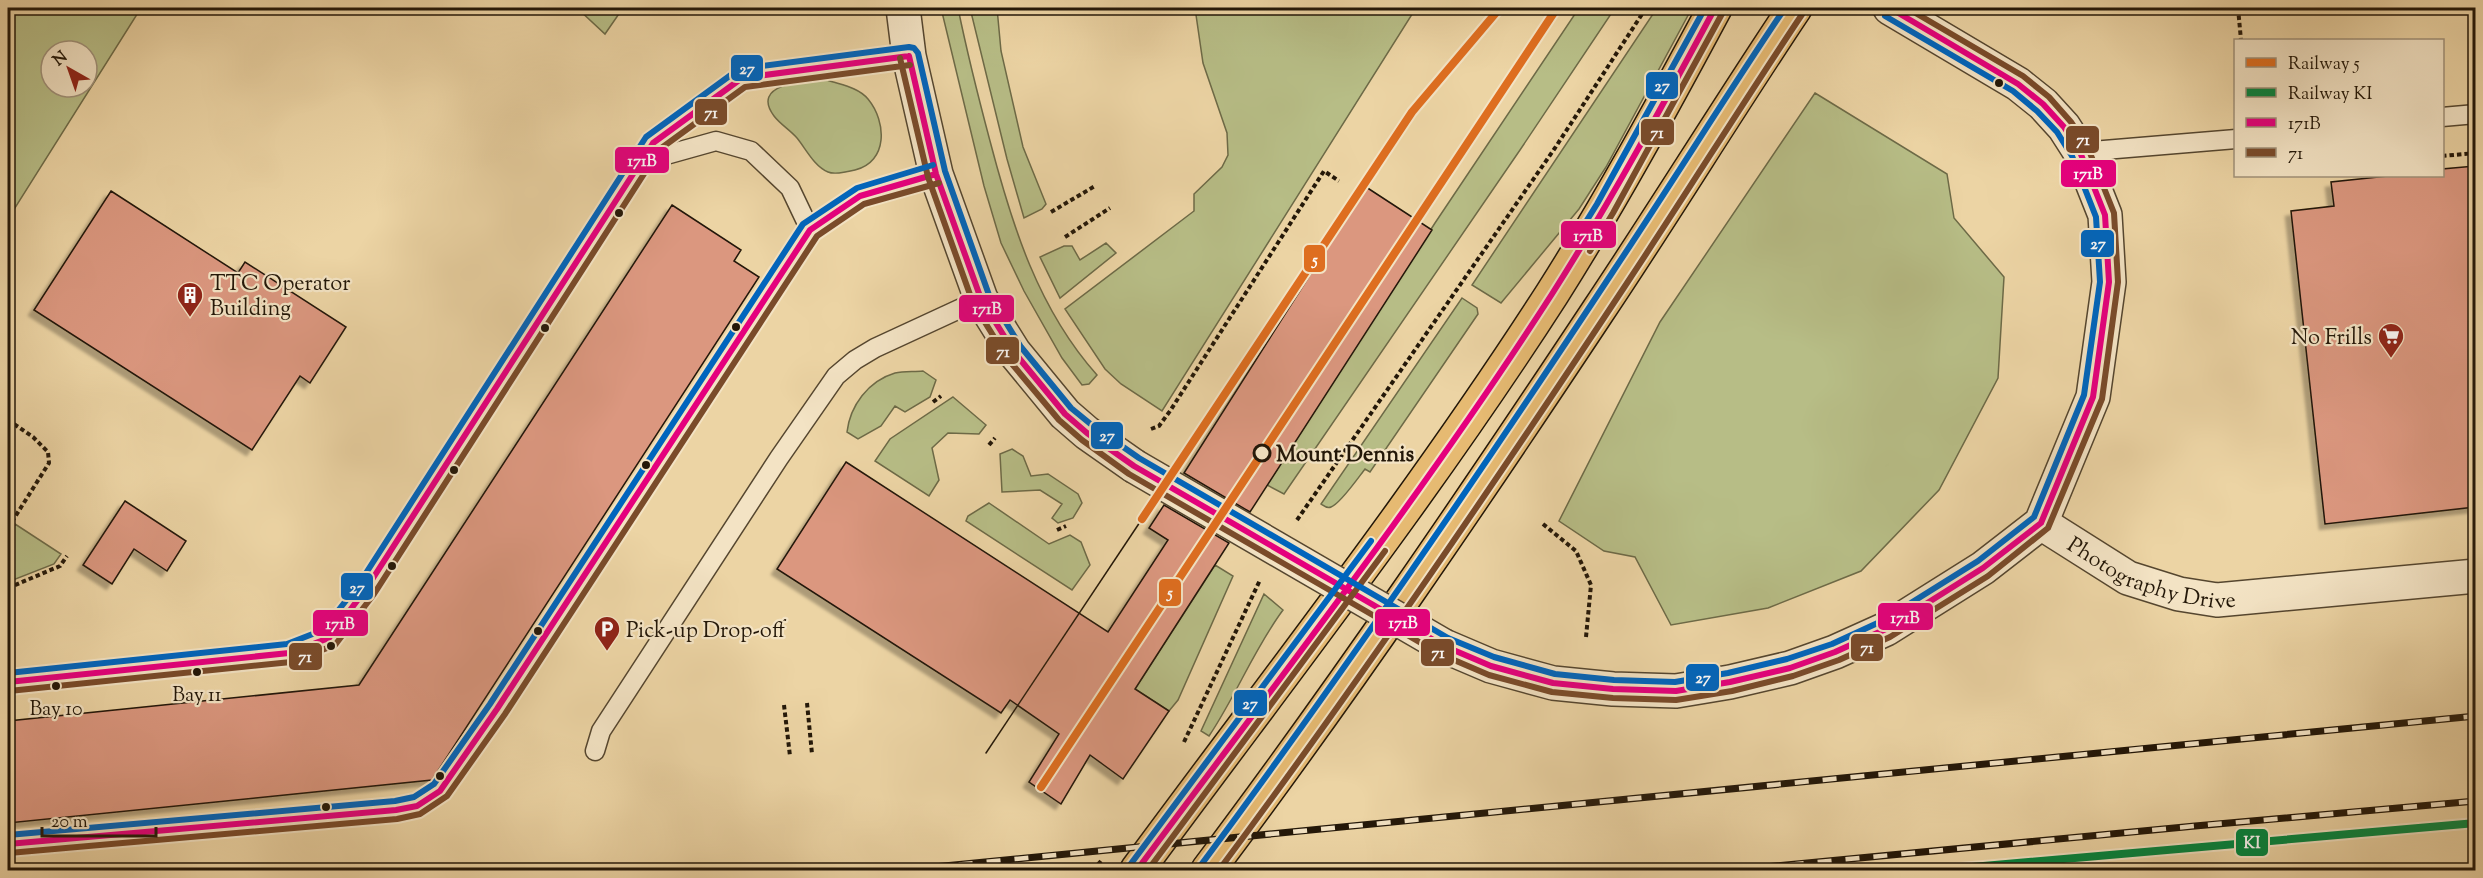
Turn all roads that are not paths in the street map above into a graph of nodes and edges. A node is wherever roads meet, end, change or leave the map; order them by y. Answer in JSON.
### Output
{"nodes":[{"id":1,"x":903,"y":8,"type":"edge"},
{"id":2,"x":1715,"y":8,"type":"edge"},
{"id":3,"x":1795,"y":8,"type":"edge"},
{"id":4,"x":1890,"y":8,"type":"edge"},
{"id":5,"x":909,"y":56,"type":"junction"},
{"id":6,"x":2475,"y":114,"type":"edge"},
{"id":7,"x":2444,"y":117,"type":"edge"},
{"id":8,"x":2234,"y":139,"type":"edge"},
{"id":9,"x":2080,"y":152,"type":"junction"},
{"id":10,"x":641,"y":162,"type":"junction"},
{"id":11,"x":936,"y":174,"type":"junction"},
{"id":12,"x":810,"y":230,"type":"junction"},
{"id":13,"x":981,"y":299,"type":"junction"},
{"id":14,"x":2041,"y":523,"type":"junction"},
{"id":15,"x":2475,"y":576,"type":"edge"},
{"id":16,"x":8,"y":682,"type":"edge"},
{"id":17,"x":596,"y":751,"type":"dead end"},
{"id":18,"x":8,"y":844,"type":"edge"},
{"id":19,"x":1137,"y":870,"type":"edge"},
{"id":20,"x":1208,"y":870,"type":"edge"}],
"edges":[{"from":1,"to":5,"type":"street","name":"Photography Drive"},
{"from":2,"to":19,"type":"main road"},
{"from":3,"to":20,"type":"main road"},
{"from":4,"to":9,"type":"street"},
{"from":5,"to":10,"type":"lane"},
{"from":5,"to":11,"type":"street","name":"Photography Drive"},
{"from":6,"to":7,"type":"lane"},
{"from":8,"to":9,"type":"lane"},
{"from":9,"to":14,"type":"street"},
{"from":10,"to":12,"type":"lane"},
{"from":10,"to":16,"type":"lane"},
{"from":11,"to":12,"type":"lane"},
{"from":11,"to":13,"type":"street","name":"Photography Drive"},
{"from":12,"to":18,"type":"lane"},
{"from":13,"to":14,"type":"street","name":"Photography Drive","bridge":true},
{"from":13,"to":17,"type":"lane"},
{"from":14,"to":15,"type":"street","name":"Photography Drive"}]}
